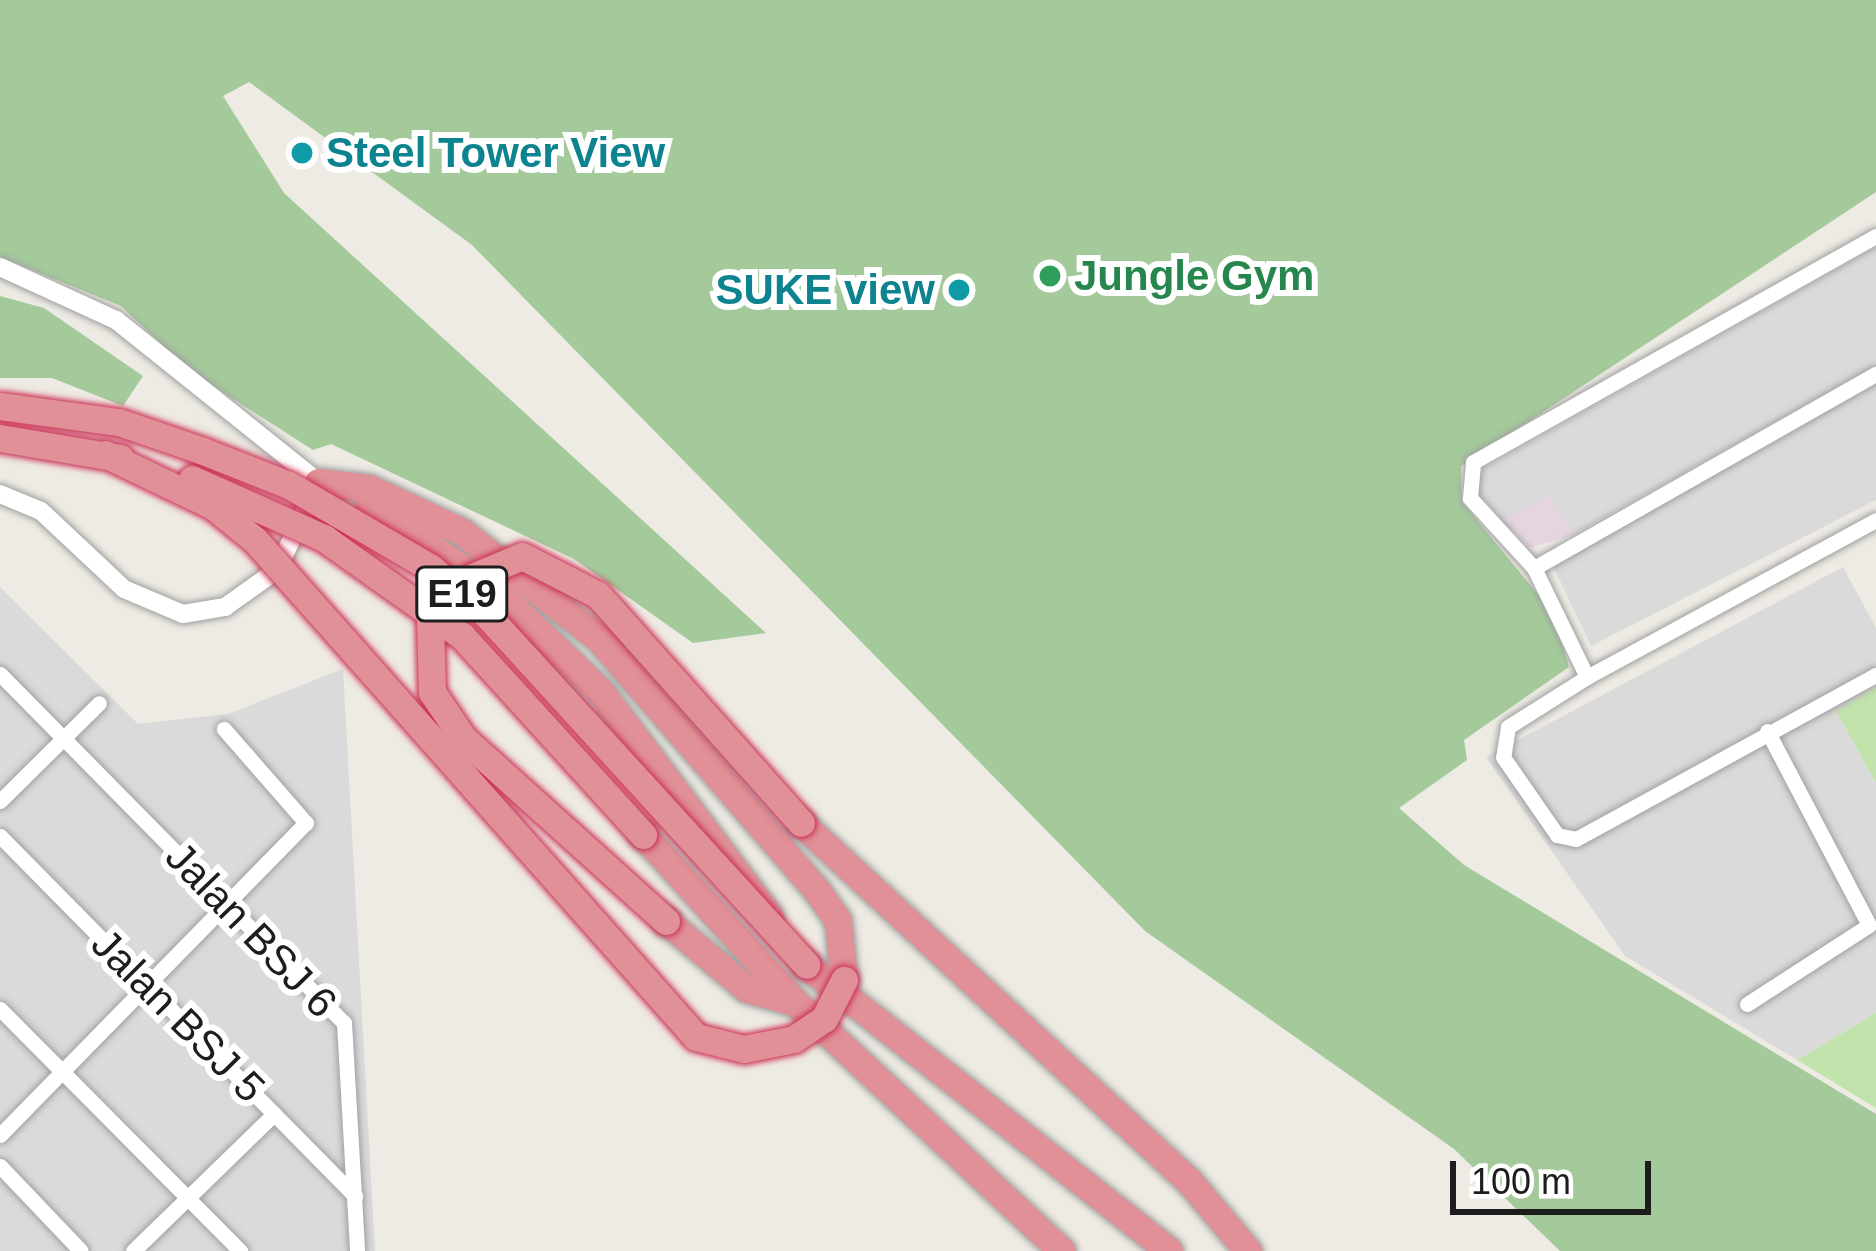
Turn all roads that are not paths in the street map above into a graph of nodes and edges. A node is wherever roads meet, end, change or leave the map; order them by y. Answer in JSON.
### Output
{"nodes":[{"id":1,"x":1876,"y":236,"type":"edge"},
{"id":2,"x":0,"y":267,"type":"edge"},
{"id":3,"x":0,"y":280,"type":"edge"},
{"id":4,"x":1876,"y":374,"type":"edge"},
{"id":5,"x":0,"y":406,"type":"edge"},
{"id":6,"x":0,"y":439,"type":"edge"},
{"id":7,"x":105,"y":454,"type":"junction"},
{"id":8,"x":343,"y":484,"type":"junction"},
{"id":9,"x":0,"y":494,"type":"edge"},
{"id":10,"x":1876,"y":520,"type":"edge"},
{"id":11,"x":1534,"y":568,"type":"junction"},
{"id":12,"x":0,"y":674,"type":"edge"},
{"id":13,"x":1876,"y":675,"type":"edge"},
{"id":14,"x":1587,"y":676,"type":"junction"},
{"id":15,"x":99,"y":703,"type":"dead end"},
{"id":16,"x":224,"y":729,"type":"dead end"},
{"id":17,"x":1767,"y":731,"type":"junction"},
{"id":18,"x":63,"y":739,"type":"junction"},
{"id":19,"x":0,"y":801,"type":"edge"},
{"id":20,"x":0,"y":836,"type":"edge"},
{"id":21,"x":229,"y":905,"type":"junction"},
{"id":22,"x":781,"y":941,"type":"junction"},
{"id":23,"x":148,"y":986,"type":"junction"},
{"id":24,"x":797,"y":1004,"type":"junction"},
{"id":25,"x":1747,"y":1004,"type":"dead end"},
{"id":26,"x":0,"y":1009,"type":"edge"},
{"id":27,"x":63,"y":1072,"type":"junction"},
{"id":28,"x":274,"y":1114,"type":"junction"},
{"id":29,"x":0,"y":1135,"type":"edge"},
{"id":30,"x":0,"y":1166,"type":"edge"},
{"id":31,"x":355,"y":1196,"type":"junction"},
{"id":32,"x":188,"y":1198,"type":"junction"},
{"id":33,"x":81,"y":1251,"type":"edge"},
{"id":34,"x":133,"y":1251,"type":"edge"},
{"id":35,"x":241,"y":1251,"type":"edge"},
{"id":36,"x":357,"y":1251,"type":"edge"},
{"id":37,"x":1062,"y":1251,"type":"edge"},
{"id":38,"x":1169,"y":1251,"type":"edge"},
{"id":39,"x":1248,"y":1251,"type":"edge"}],
"edges":[{"from":1,"to":11,"type":"street"},
{"from":2,"to":8,"type":"street"},
{"from":3,"to":8,"type":"street"},
{"from":4,"to":11,"type":"street"},
{"from":5,"to":22,"type":"highway","number":"E19","bridge":true},
{"from":6,"to":7,"type":"highway","number":"E19","bridge":true},
{"from":7,"to":8,"type":"highway","bridge":true},
{"from":7,"to":24,"type":"highway","number":"E19","bridge":true},
{"from":8,"to":9,"type":"street"},
{"from":8,"to":22,"type":"highway","bridge":true},
{"from":10,"to":14,"type":"street"},
{"from":11,"to":14,"type":"street"},
{"from":12,"to":18,"type":"street","name":"Jalan BSJ 6"},
{"from":13,"to":17,"type":"street"},
{"from":14,"to":17,"type":"street"},
{"from":15,"to":18,"type":"street"},
{"from":16,"to":21,"type":"street"},
{"from":17,"to":25,"type":"street"},
{"from":18,"to":19,"type":"street"},
{"from":18,"to":21,"type":"street","name":"Jalan BSJ 6"},
{"from":20,"to":23,"type":"street","name":"Jalan BSJ 5"},
{"from":21,"to":23,"type":"street"},
{"from":21,"to":31,"type":"street","name":"Jalan BSJ 6"},
{"from":22,"to":38,"type":"highway","number":"E19","bridge":true},
{"from":23,"to":27,"type":"street"},
{"from":23,"to":28,"type":"street","name":"Jalan BSJ 5"},
{"from":24,"to":37,"type":"highway","number":"E19"},
{"from":24,"to":39,"type":"highway","bridge":true},
{"from":26,"to":27,"type":"street"},
{"from":27,"to":29,"type":"street"},
{"from":27,"to":32,"type":"street"},
{"from":28,"to":31,"type":"street","name":"Jalan BSJ 5"},
{"from":28,"to":32,"type":"street"},
{"from":30,"to":33,"type":"street"},
{"from":31,"to":36,"type":"street","name":"Jalan BSJ 6"},
{"from":32,"to":34,"type":"street"},
{"from":32,"to":35,"type":"street"}]}
